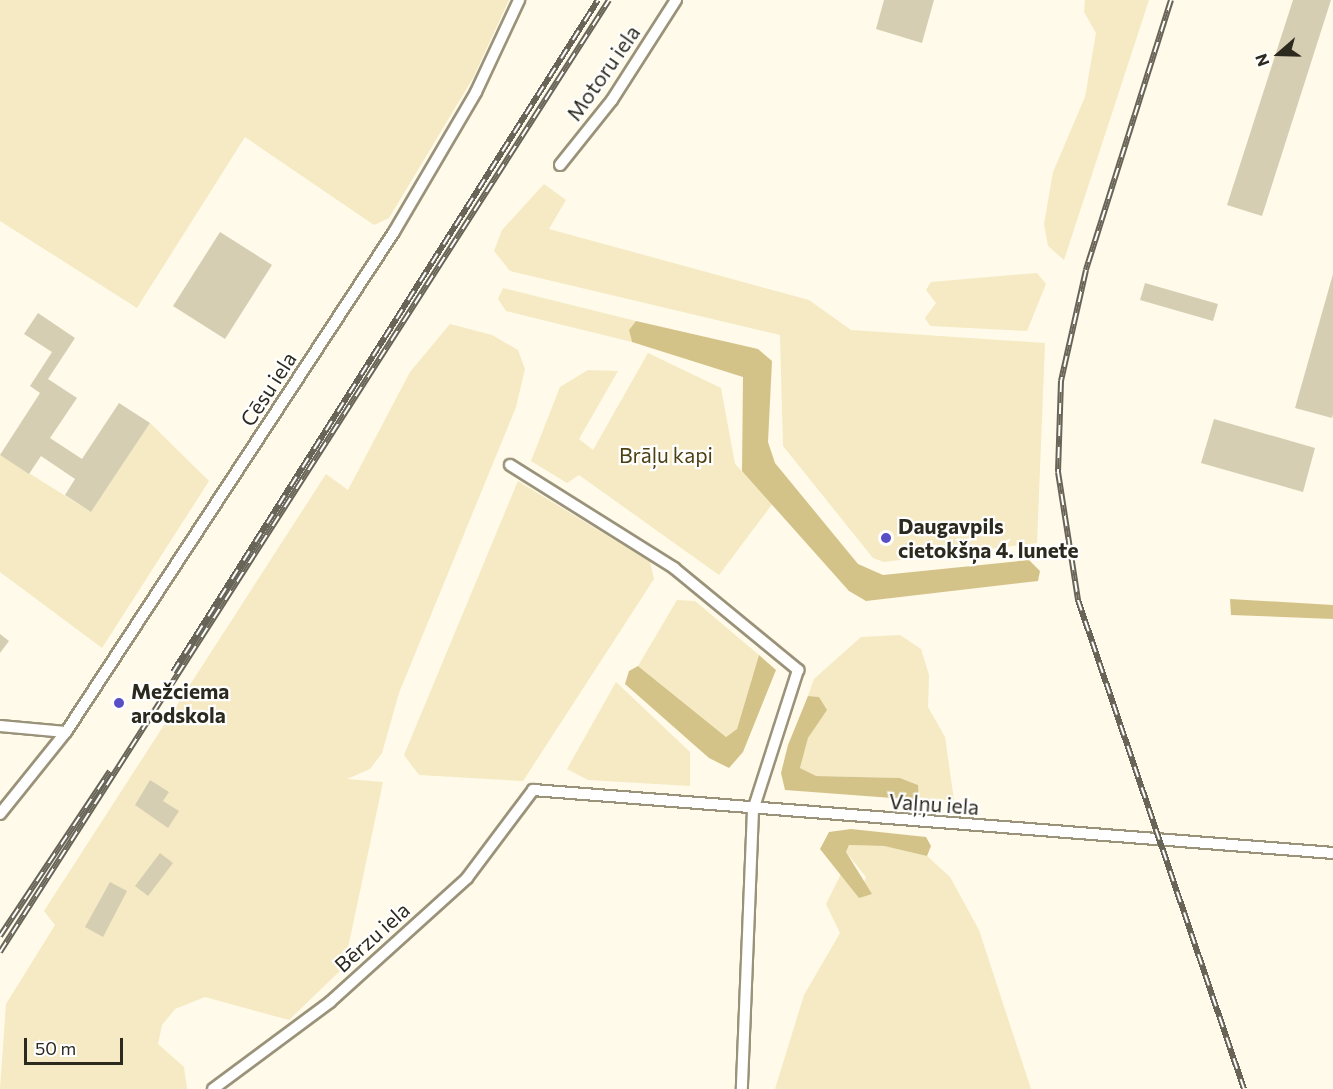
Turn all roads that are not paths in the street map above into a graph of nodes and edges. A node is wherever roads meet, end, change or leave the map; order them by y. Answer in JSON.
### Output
{"nodes":[{"id":1,"x":519,"y":0,"type":"edge"},
{"id":2,"x":676,"y":0,"type":"edge"},
{"id":3,"x":560,"y":165,"type":"dead end"},
{"id":4,"x":510,"y":465,"type":"dead end"},
{"id":5,"x":0,"y":726,"type":"edge"},
{"id":6,"x":66,"y":732,"type":"junction"},
{"id":7,"x":533,"y":789,"type":"joint"},
{"id":8,"x":753,"y":810,"type":"junction"},
{"id":9,"x":0,"y":814,"type":"edge"},
{"id":10,"x":1333,"y":854,"type":"edge"},
{"id":11,"x":213,"y":1089,"type":"edge"},
{"id":12,"x":742,"y":1089,"type":"edge"}],
"edges":[{"from":1,"to":6,"type":"street","name":"Cēsu iela"},
{"from":2,"to":3,"type":"street","name":"Motoru iela"},
{"from":4,"to":8,"type":"street"},
{"from":5,"to":6,"type":"street"},
{"from":6,"to":9,"type":"street","name":"Cēsu iela"},
{"from":7,"to":8,"type":"street","name":"Vaļņu iela"},
{"from":7,"to":11,"type":"street","name":"Bērzu iela"},
{"from":8,"to":10,"type":"street","name":"Vaļņu iela"},
{"from":8,"to":12,"type":"street"}]}
